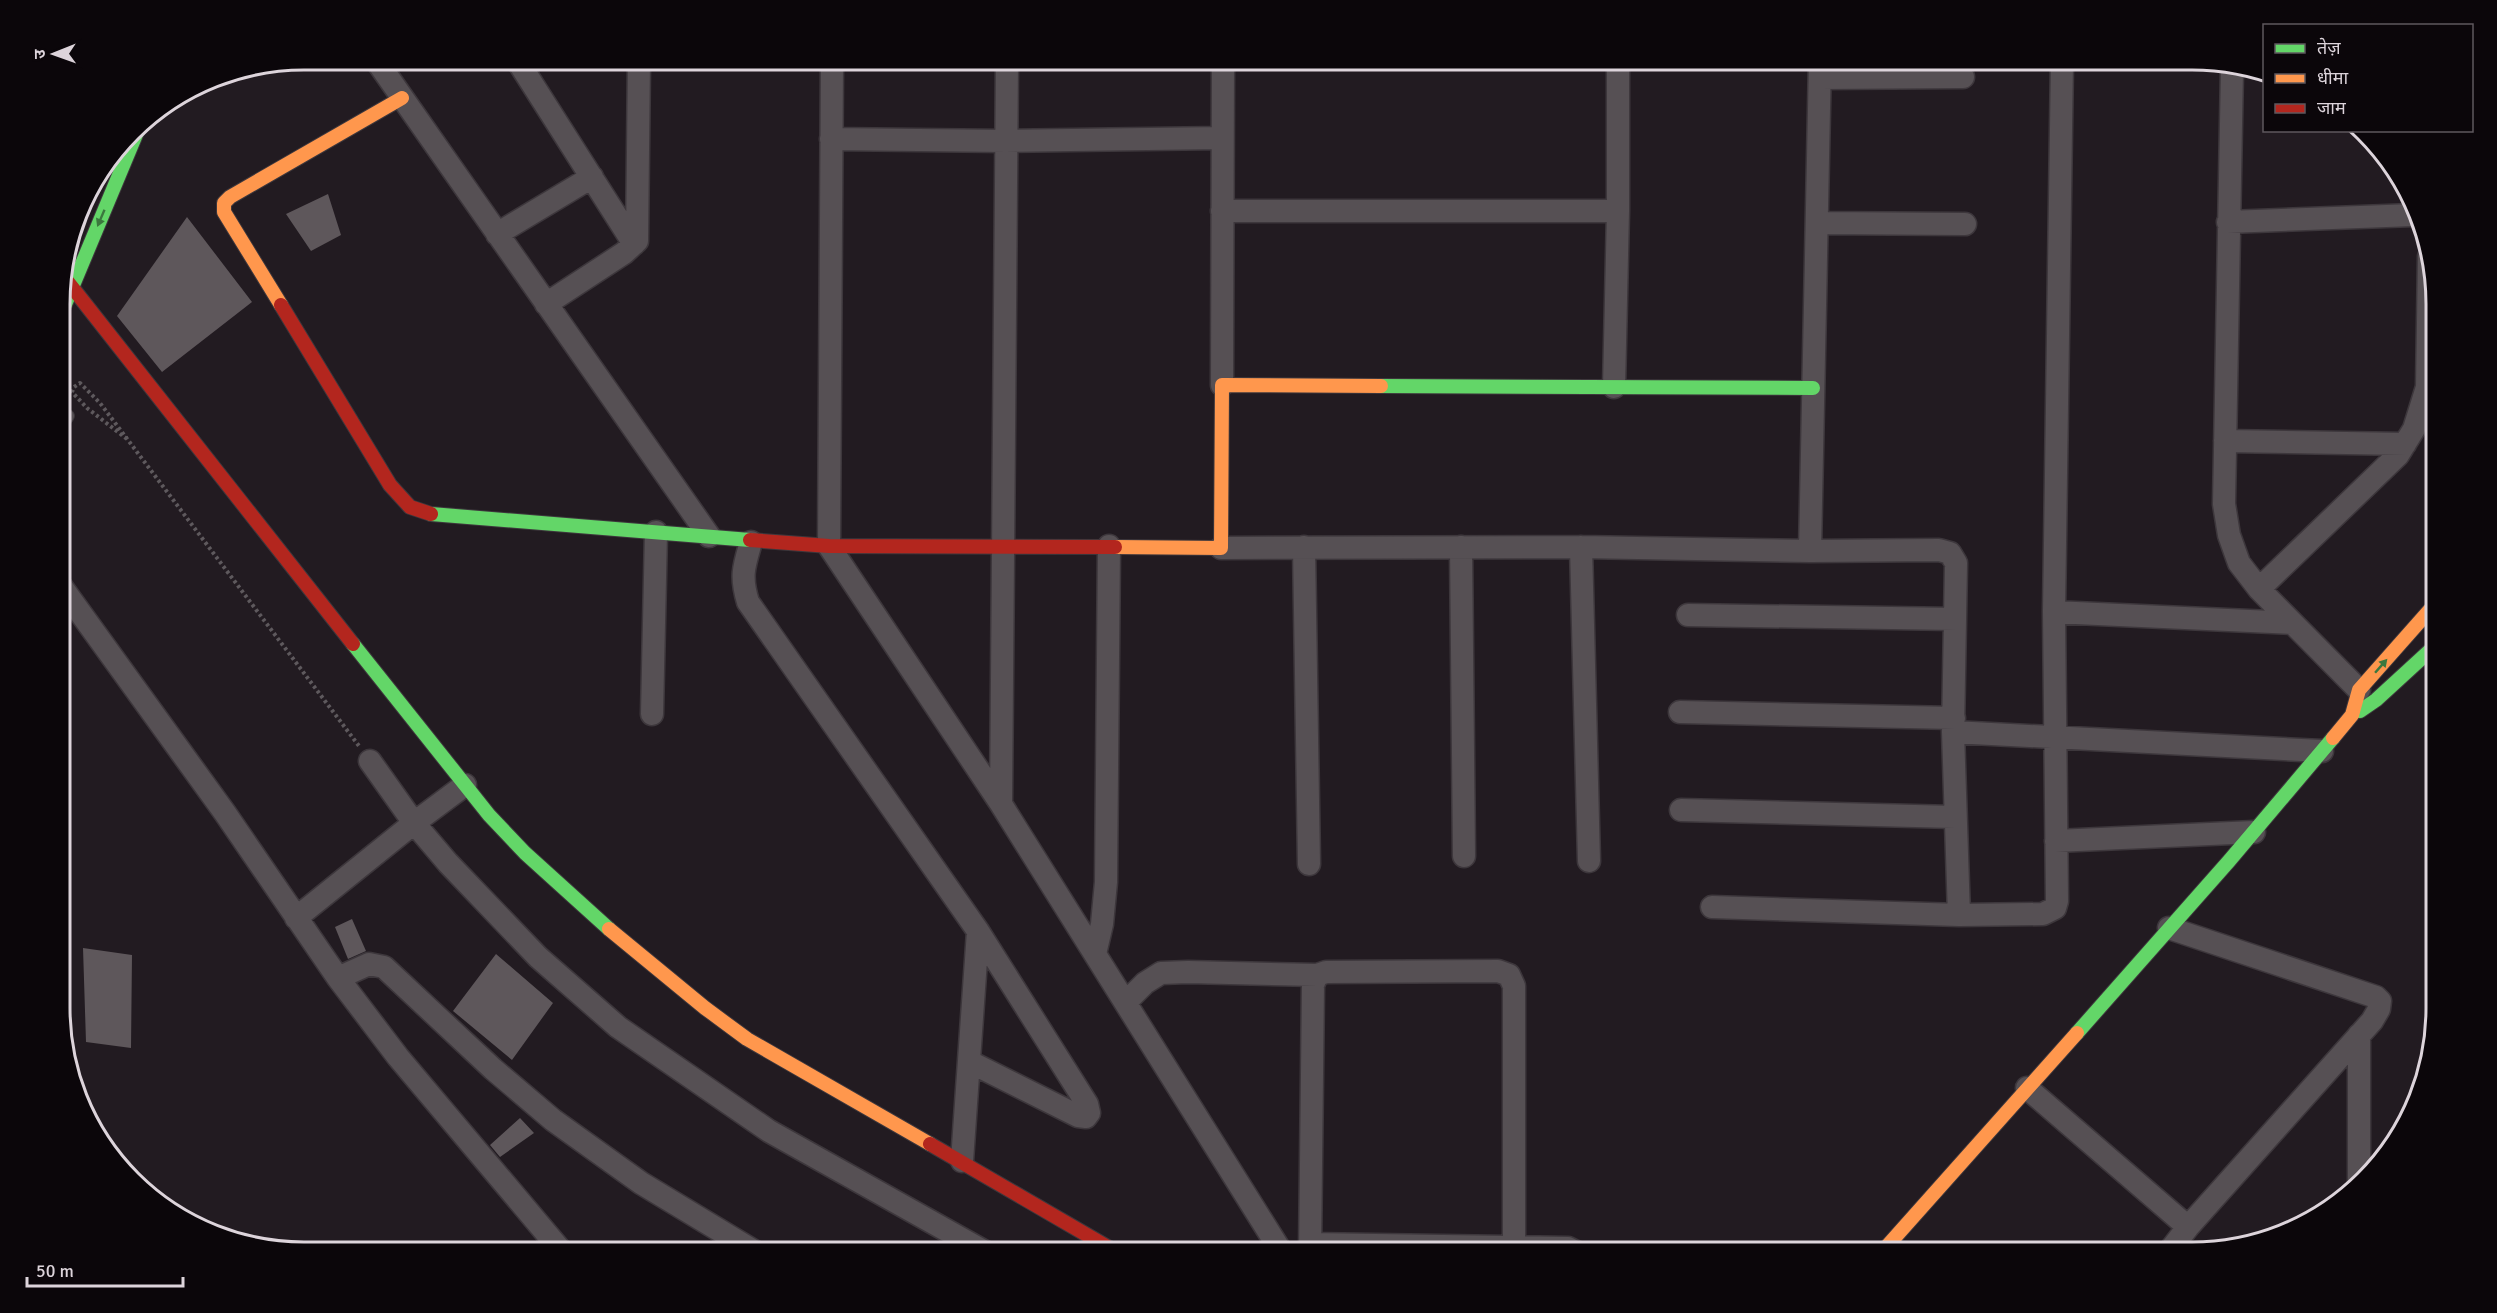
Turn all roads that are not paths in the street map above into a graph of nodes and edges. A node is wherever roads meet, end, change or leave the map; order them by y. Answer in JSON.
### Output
{"nodes":[{"id":1,"x":383,"y":70,"type":"edge"},
{"id":2,"x":523,"y":70,"type":"edge"},
{"id":3,"x":639,"y":70,"type":"edge"},
{"id":4,"x":832,"y":70,"type":"edge"},
{"id":5,"x":1007,"y":70,"type":"edge"},
{"id":6,"x":1223,"y":70,"type":"edge"},
{"id":7,"x":1618,"y":70,"type":"edge"},
{"id":8,"x":1820,"y":70,"type":"edge"},
{"id":9,"x":1838,"y":70,"type":"edge"},
{"id":10,"x":2062,"y":70,"type":"edge"},
{"id":11,"x":2232,"y":74,"type":"edge"},
{"id":12,"x":1963,"y":77,"type":"dead end"},
{"id":13,"x":402,"y":98,"type":"junction"},
{"id":14,"x":1222,"y":138,"type":"junction"},
{"id":15,"x":831,"y":139,"type":"junction"},
{"id":16,"x":1006,"y":141,"type":"junction"},
{"id":17,"x":128,"y":151,"type":"edge"},
{"id":18,"x":592,"y":177,"type":"junction"},
{"id":19,"x":1222,"y":211,"type":"junction"},
{"id":20,"x":1618,"y":211,"type":"junction"},
{"id":21,"x":2409,"y":215,"type":"edge"},
{"id":22,"x":2228,"y":222,"type":"junction"},
{"id":23,"x":1817,"y":223,"type":"junction"},
{"id":24,"x":1965,"y":224,"type":"dead end"},
{"id":25,"x":498,"y":234,"type":"junction"},
{"id":26,"x":634,"y":244,"type":"junction"},
{"id":27,"x":74,"y":270,"type":"edge"},
{"id":28,"x":71,"y":287,"type":"edge"},
{"id":29,"x":546,"y":304,"type":"junction"},
{"id":30,"x":1222,"y":385,"type":"junction"},
{"id":31,"x":1614,"y":387,"type":"junction"},
{"id":32,"x":1813,"y":388,"type":"junction"},
{"id":33,"x":2426,"y":418,"type":"edge"},
{"id":34,"x":2225,"y":441,"type":"junction"},
{"id":35,"x":2405,"y":444,"type":"junction"},
{"id":36,"x":656,"y":532,"type":"junction"},
{"id":37,"x":709,"y":536,"type":"junction"},
{"id":38,"x":751,"y":542,"type":"junction"},
{"id":39,"x":829,"y":546,"type":"junction"},
{"id":40,"x":1109,"y":546,"type":"junction"},
{"id":41,"x":1001,"y":547,"type":"junction"},
{"id":42,"x":1304,"y":547,"type":"junction"},
{"id":43,"x":1461,"y":547,"type":"junction"},
{"id":44,"x":1581,"y":547,"type":"junction"},
{"id":45,"x":1221,"y":548,"type":"junction"},
{"id":46,"x":1810,"y":551,"type":"junction"},
{"id":47,"x":2259,"y":589,"type":"junction"},
{"id":48,"x":70,"y":598,"type":"edge"},
{"id":49,"x":2054,"y":612,"type":"junction"},
{"id":50,"x":2426,"y":614,"type":"edge"},
{"id":51,"x":1688,"y":615,"type":"dead end"},
{"id":52,"x":1955,"y":619,"type":"junction"},
{"id":53,"x":2292,"y":622,"type":"junction"},
{"id":54,"x":2426,"y":654,"type":"edge"},
{"id":55,"x":2359,"y":690,"type":"junction"},
{"id":56,"x":1680,"y":712,"type":"dead end"},
{"id":57,"x":652,"y":714,"type":"dead end"},
{"id":58,"x":2352,"y":715,"type":"junction"},
{"id":59,"x":1953,"y":725,"type":"junction"},
{"id":60,"x":2054,"y":738,"type":"junction"},
{"id":61,"x":2322,"y":751,"type":"junction"},
{"id":62,"x":370,"y":761,"type":"road end"},
{"id":63,"x":449,"y":797,"type":"junction"},
{"id":64,"x":1001,"y":804,"type":"junction"},
{"id":65,"x":1682,"y":810,"type":"dead end"},
{"id":66,"x":1954,"y":817,"type":"junction"},
{"id":67,"x":414,"y":823,"type":"junction"},
{"id":68,"x":2254,"y":832,"type":"junction"},
{"id":69,"x":2056,"y":841,"type":"junction"},
{"id":70,"x":1464,"y":856,"type":"dead end"},
{"id":71,"x":1589,"y":861,"type":"dead end"},
{"id":72,"x":1309,"y":864,"type":"dead end"},
{"id":73,"x":1712,"y":907,"type":"dead end"},
{"id":74,"x":1959,"y":915,"type":"junction"},
{"id":75,"x":297,"y":918,"type":"junction"},
{"id":76,"x":2169,"y":928,"type":"junction"},
{"id":77,"x":978,"y":931,"type":"junction"},
{"id":78,"x":1095,"y":954,"type":"junction"},
{"id":79,"x":1317,"y":975,"type":"junction"},
{"id":80,"x":338,"y":978,"type":"junction"},
{"id":81,"x":1125,"y":1002,"type":"junction"},
{"id":82,"x":2359,"y":1035,"type":"junction"},
{"id":83,"x":970,"y":1062,"type":"junction"},
{"id":84,"x":2027,"y":1088,"type":"junction"},
{"id":85,"x":962,"y":1161,"type":"junction"},
{"id":86,"x":2359,"y":1173,"type":"edge"},
{"id":87,"x":2188,"y":1227,"type":"junction"},
{"id":88,"x":554,"y":1242,"type":"edge"},
{"id":89,"x":740,"y":1242,"type":"edge"},
{"id":90,"x":967,"y":1242,"type":"edge"},
{"id":91,"x":1099,"y":1242,"type":"edge"},
{"id":92,"x":1275,"y":1242,"type":"edge"},
{"id":93,"x":1310,"y":1242,"type":"edge"},
{"id":94,"x":1514,"y":1242,"type":"edge"},
{"id":95,"x":1891,"y":1242,"type":"edge"},
{"id":96,"x":2177,"y":1242,"type":"edge"}],
"edges":[{"from":1,"to":13,"type":"street"},
{"from":2,"to":18,"type":"street"},
{"from":3,"to":26,"type":"street"},
{"from":4,"to":15,"type":"street"},
{"from":5,"to":16,"type":"street"},
{"from":6,"to":14,"type":"street"},
{"from":7,"to":20,"type":"street"},
{"from":8,"to":23,"type":"street"},
{"from":9,"to":12,"type":"street"},
{"from":10,"to":49,"type":"street"},
{"from":11,"to":22,"type":"street"},
{"from":13,"to":25,"type":"street"},
{"from":13,"to":36,"type":"street"},
{"from":14,"to":16,"type":"street"},
{"from":14,"to":19,"type":"street"},
{"from":15,"to":16,"type":"street"},
{"from":15,"to":39,"type":"street"},
{"from":16,"to":41,"type":"street"},
{"from":17,"to":27,"type":"street","one_way":true},
{"from":18,"to":25,"type":"street"},
{"from":18,"to":26,"type":"street"},
{"from":19,"to":20,"type":"street"},
{"from":19,"to":30,"type":"street"},
{"from":20,"to":31,"type":"street"},
{"from":21,"to":22,"type":"street"},
{"from":22,"to":34,"type":"street"},
{"from":23,"to":24,"type":"street"},
{"from":23,"to":32,"type":"street"},
{"from":25,"to":29,"type":"street"},
{"from":26,"to":29,"type":"street"},
{"from":28,"to":63,"type":"street"},
{"from":29,"to":37,"type":"street"},
{"from":30,"to":31,"type":"street"},
{"from":30,"to":45,"type":"street"},
{"from":31,"to":32,"type":"street"},
{"from":32,"to":46,"type":"street"},
{"from":33,"to":35,"type":"street"},
{"from":34,"to":35,"type":"street"},
{"from":34,"to":47,"type":"street"},
{"from":35,"to":47,"type":"street"},
{"from":36,"to":37,"type":"street"},
{"from":36,"to":57,"type":"street"},
{"from":37,"to":38,"type":"street"},
{"from":38,"to":39,"type":"street"},
{"from":38,"to":77,"type":"street"},
{"from":39,"to":41,"type":"street"},
{"from":39,"to":64,"type":"street"},
{"from":40,"to":41,"type":"street"},
{"from":40,"to":45,"type":"street"},
{"from":40,"to":78,"type":"street"},
{"from":41,"to":64,"type":"street"},
{"from":42,"to":43,"type":"street"},
{"from":42,"to":45,"type":"street"},
{"from":42,"to":72,"type":"street"},
{"from":43,"to":44,"type":"street"},
{"from":43,"to":70,"type":"street"},
{"from":44,"to":46,"type":"street"},
{"from":44,"to":71,"type":"street"},
{"from":46,"to":52,"type":"street"},
{"from":47,"to":53,"type":"street"},
{"from":48,"to":75,"type":"street"},
{"from":49,"to":53,"type":"street"},
{"from":49,"to":60,"type":"street"},
{"from":55,"to":50,"type":"street","one_way":true},
{"from":51,"to":52,"type":"street"},
{"from":52,"to":59,"type":"street"},
{"from":53,"to":55,"type":"street"},
{"from":54,"to":58,"type":"street"},
{"from":55,"to":58,"type":"street"},
{"from":56,"to":59,"type":"street"},
{"from":58,"to":61,"type":"street"},
{"from":59,"to":60,"type":"street"},
{"from":59,"to":66,"type":"street"},
{"from":60,"to":61,"type":"street"},
{"from":60,"to":69,"type":"street"},
{"from":61,"to":68,"type":"street"},
{"from":62,"to":67,"type":"street"},
{"from":63,"to":67,"type":"street"},
{"from":63,"to":85,"type":"street"},
{"from":64,"to":78,"type":"street"},
{"from":65,"to":66,"type":"street"},
{"from":66,"to":74,"type":"street"},
{"from":67,"to":75,"type":"street"},
{"from":67,"to":90,"type":"street"},
{"from":68,"to":69,"type":"street"},
{"from":68,"to":76,"type":"street"},
{"from":69,"to":74,"type":"street"},
{"from":73,"to":74,"type":"street"},
{"from":75,"to":80,"type":"street"},
{"from":76,"to":82,"type":"street"},
{"from":76,"to":84,"type":"street"},
{"from":77,"to":83,"type":"street"},
{"from":77,"to":83,"type":"street"},
{"from":78,"to":81,"type":"street"},
{"from":79,"to":81,"type":"street"},
{"from":79,"to":93,"type":"street"},
{"from":79,"to":94,"type":"street"},
{"from":80,"to":88,"type":"street"},
{"from":80,"to":89,"type":"street"},
{"from":81,"to":92,"type":"street"},
{"from":82,"to":86,"type":"street"},
{"from":82,"to":87,"type":"street"},
{"from":83,"to":85,"type":"street"},
{"from":84,"to":87,"type":"street"},
{"from":84,"to":95,"type":"street"},
{"from":85,"to":91,"type":"street"},
{"from":87,"to":96,"type":"street"}]}
